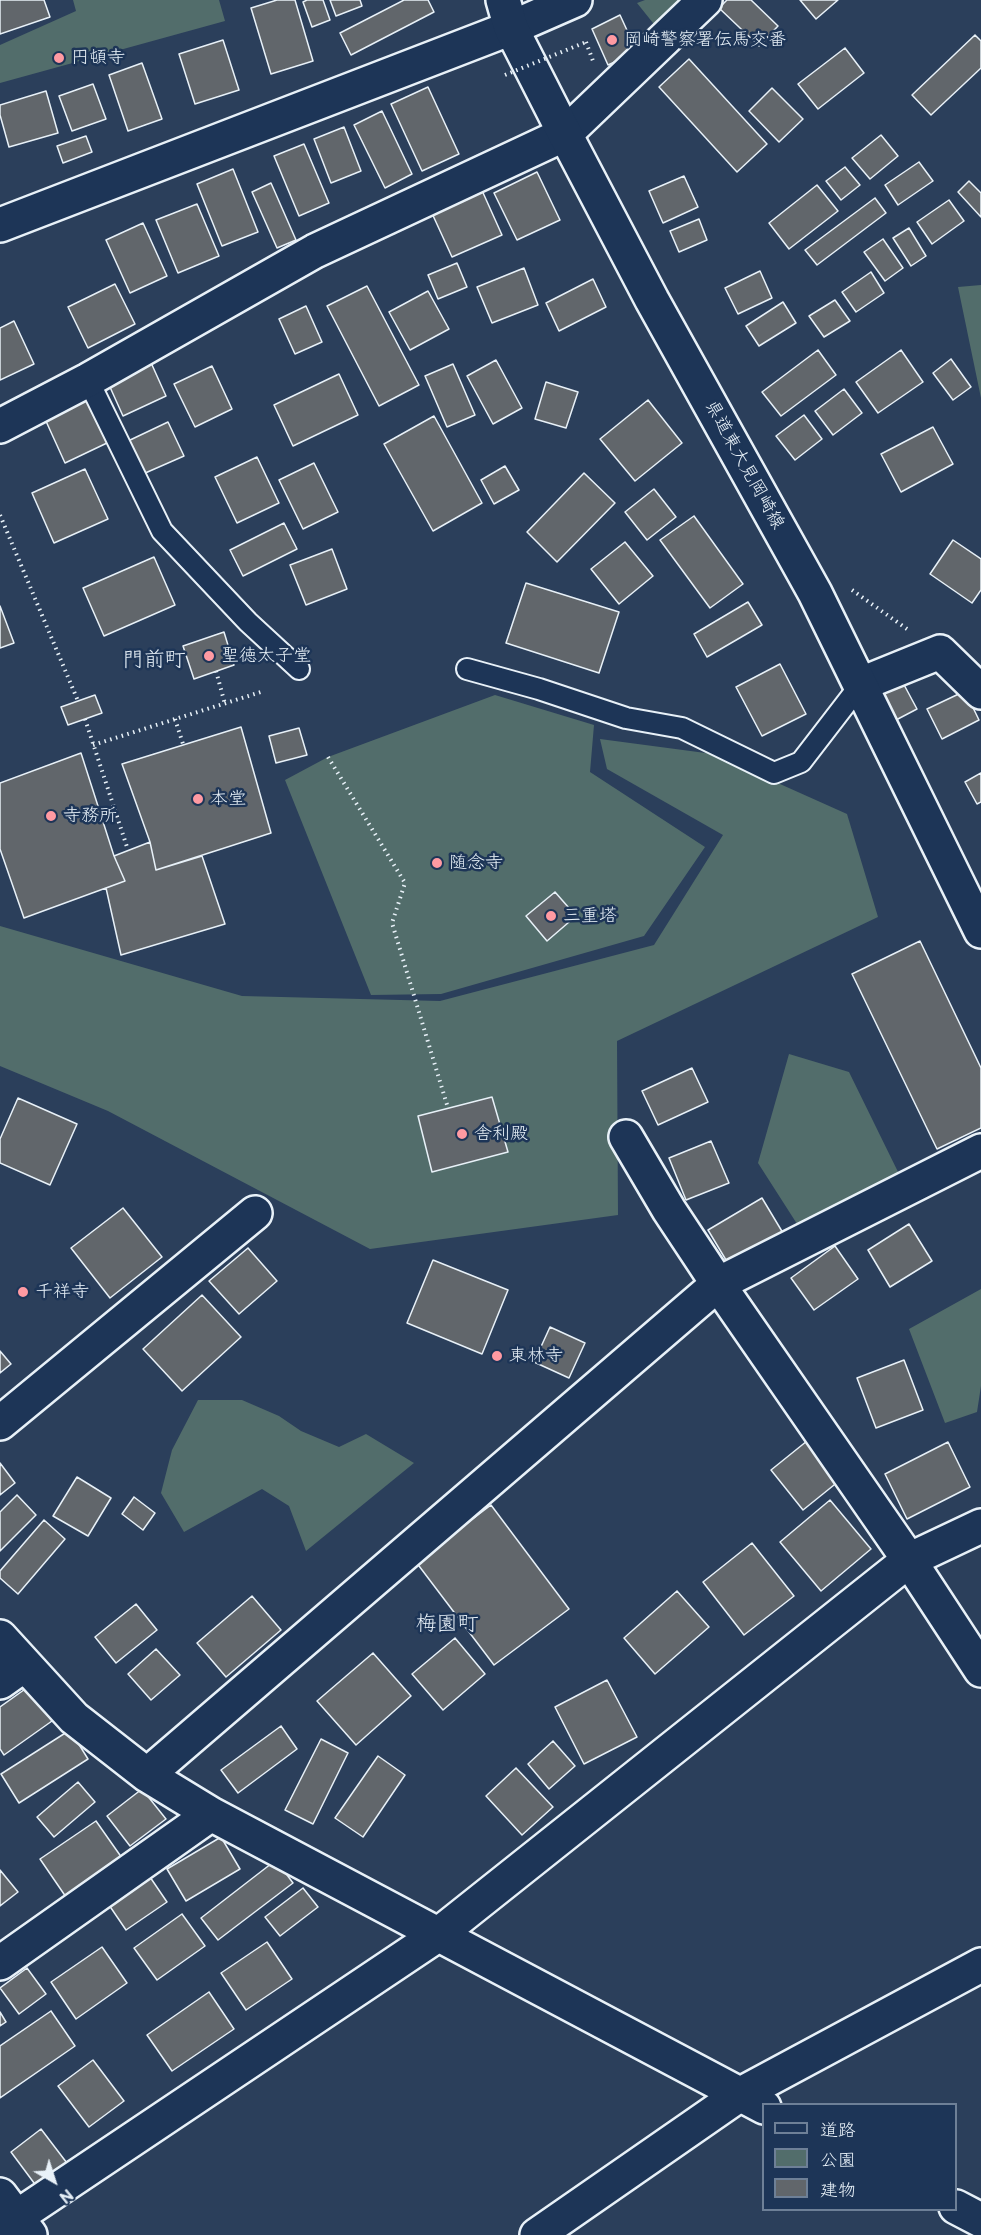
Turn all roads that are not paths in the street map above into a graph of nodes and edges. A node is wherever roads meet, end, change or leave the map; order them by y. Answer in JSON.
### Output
{"nodes":[{"id":1,"x":575,"y":0,"type":"edge"},
{"id":2,"x":705,"y":0,"type":"edge"},
{"id":3,"x":507,"y":14,"type":"edge"},
{"id":4,"x":565,"y":134,"type":"junction"},
{"id":5,"x":0,"y":225,"type":"edge"},
{"id":6,"x":88,"y":380,"type":"junction"},
{"id":7,"x":0,"y":426,"type":"edge"},
{"id":8,"x":299,"y":669,"type":"dead end"},
{"id":9,"x":467,"y":669,"type":"dead end"},
{"id":10,"x":861,"y":684,"type":"junction"},
{"id":11,"x":981,"y":692,"type":"edge"},
{"id":12,"x":981,"y":932,"type":"edge"},
{"id":13,"x":626,"y":1137,"type":"dead end"},
{"id":14,"x":981,"y":1151,"type":"edge"},
{"id":15,"x":255,"y":1214,"type":"dead end"},
{"id":16,"x":718,"y":1284,"type":"junction"},
{"id":17,"x":0,"y":1423,"type":"edge"},
{"id":18,"x":981,"y":1526,"type":"edge"},
{"id":19,"x":909,"y":1560,"type":"junction"},
{"id":20,"x":0,"y":1637,"type":"edge"},
{"id":21,"x":981,"y":1670,"type":"edge"},
{"id":22,"x":12,"y":1673,"type":"edge"},
{"id":23,"x":147,"y":1775,"type":"junction"},
{"id":24,"x":211,"y":1814,"type":"junction"},
{"id":25,"x":439,"y":1934,"type":"junction"},
{"id":26,"x":0,"y":1963,"type":"edge"},
{"id":27,"x":981,"y":1965,"type":"edge"},
{"id":28,"x":751,"y":2101,"type":"edge"},
{"id":29,"x":957,"y":2208,"type":"edge"},
{"id":30,"x":11,"y":2218,"type":"edge"},
{"id":31,"x":981,"y":2220,"type":"edge"},
{"id":32,"x":537,"y":2235,"type":"edge"}],
"edges":[{"from":1,"to":3,"type":"street"},
{"from":2,"to":4,"type":"street"},
{"from":3,"to":4,"type":"street","name":"県道東大見岡崎線"},
{"from":3,"to":5,"type":"street"},
{"from":4,"to":6,"type":"street"},
{"from":4,"to":10,"type":"street","name":"県道東大見岡崎線"},
{"from":6,"to":7,"type":"street"},
{"from":6,"to":8,"type":"lane"},
{"from":9,"to":10,"type":"lane"},
{"from":10,"to":11,"type":"street"},
{"from":10,"to":12,"type":"street","name":"県道東大見岡崎線"},
{"from":13,"to":16,"type":"street"},
{"from":14,"to":16,"type":"street"},
{"from":15,"to":17,"type":"street"},
{"from":16,"to":19,"type":"street"},
{"from":16,"to":23,"type":"street"},
{"from":18,"to":19,"type":"street"},
{"from":19,"to":21,"type":"street"},
{"from":19,"to":25,"type":"street"},
{"from":20,"to":22,"type":"street"},
{"from":22,"to":23,"type":"street"},
{"from":23,"to":24,"type":"street"},
{"from":24,"to":25,"type":"street"},
{"from":24,"to":26,"type":"street"},
{"from":25,"to":28,"type":"street"},
{"from":25,"to":30,"type":"street"},
{"from":27,"to":28,"type":"street"},
{"from":28,"to":32,"type":"street"},
{"from":29,"to":31,"type":"street"}]}
